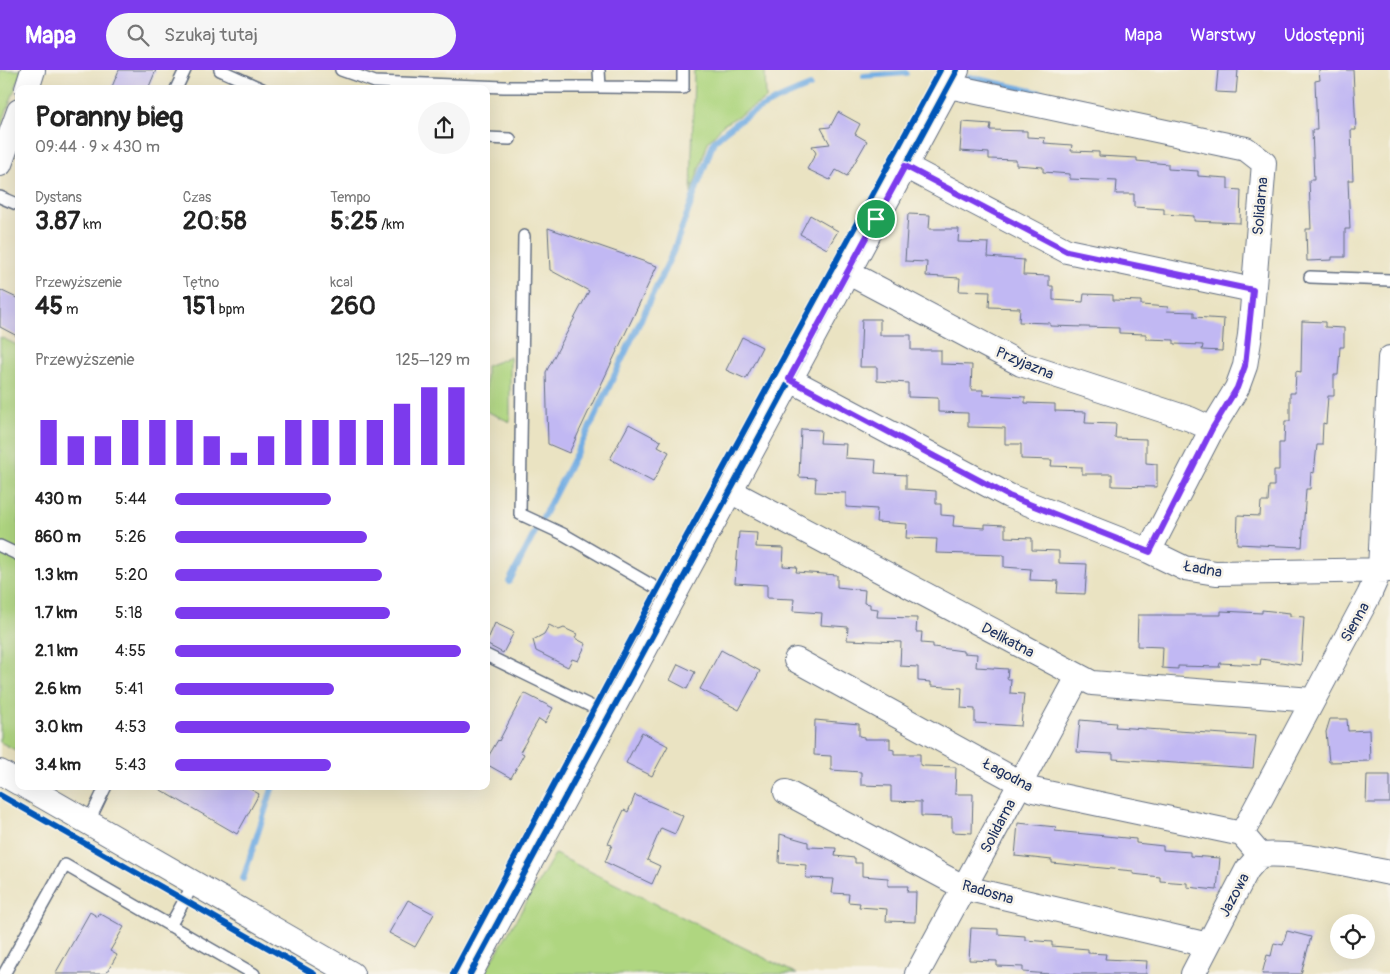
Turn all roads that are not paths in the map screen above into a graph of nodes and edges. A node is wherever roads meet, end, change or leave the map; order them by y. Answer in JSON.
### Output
{"nodes":[{"id":1,"x":33,"y":70,"type":"edge"},
{"id":2,"x":185,"y":70,"type":"edge"},
{"id":3,"x":220,"y":70,"type":"edge"},
{"id":4,"x":341,"y":70,"type":"edge"},
{"id":5,"x":600,"y":70,"type":"edge"},
{"id":6,"x":683,"y":70,"type":"edge"},
{"id":7,"x":954,"y":74,"type":"edge"},
{"id":8,"x":27,"y":85,"type":"edge"},
{"id":9,"x":178,"y":85,"type":"edge"},
{"id":10,"x":253,"y":85,"type":"edge"},
{"id":11,"x":397,"y":85,"type":"edge"},
{"id":12,"x":490,"y":86,"type":"edge"},
{"id":13,"x":600,"y":87,"type":"junction"},
{"id":14,"x":15,"y":122,"type":"edge"},
{"id":15,"x":490,"y":138,"type":"edge"},
{"id":16,"x":510,"y":139,"type":"dead end"},
{"id":17,"x":0,"y":164,"type":"edge"},
{"id":18,"x":905,"y":166,"type":"junction"},
{"id":19,"x":0,"y":197,"type":"edge"},
{"id":20,"x":15,"y":204,"type":"edge"},
{"id":21,"x":524,"y":236,"type":"dead end"},
{"id":22,"x":848,"y":272,"type":"junction"},
{"id":23,"x":1310,"y":278,"type":"dead end"},
{"id":24,"x":1390,"y":280,"type":"edge"},
{"id":25,"x":1253,"y":290,"type":"junction"},
{"id":26,"x":1390,"y":358,"type":"edge"},
{"id":27,"x":789,"y":379,"type":"junction"},
{"id":28,"x":1212,"y":429,"type":"junction"},
{"id":29,"x":730,"y":491,"type":"junction"},
{"id":30,"x":0,"y":546,"type":"edge"},
{"id":31,"x":1150,"y":552,"type":"junction"},
{"id":32,"x":15,"y":553,"type":"edge"},
{"id":33,"x":1385,"y":570,"type":"edge"},
{"id":34,"x":672,"y":597,"type":"junction"},
{"id":35,"x":490,"y":657,"type":"edge"},
{"id":36,"x":796,"y":660,"type":"dead end"},
{"id":37,"x":1078,"y":677,"type":"junction"},
{"id":38,"x":1312,"y":700,"type":"junction"},
{"id":39,"x":609,"y":715,"type":"junction"},
{"id":40,"x":0,"y":772,"type":"edge"},
{"id":41,"x":15,"y":781,"type":"edge"},
{"id":42,"x":1020,"y":782,"type":"junction"},
{"id":43,"x":32,"y":790,"type":"edge"},
{"id":44,"x":104,"y":790,"type":"edge"},
{"id":45,"x":786,"y":792,"type":"dead end"},
{"id":46,"x":88,"y":823,"type":"junction"},
{"id":47,"x":1242,"y":834,"type":"junction"},
{"id":48,"x":1260,"y":855,"type":"junction"},
{"id":49,"x":1390,"y":873,"type":"edge"},
{"id":50,"x":194,"y":883,"type":"junction"},
{"id":51,"x":965,"y":888,"type":"junction"},
{"id":52,"x":170,"y":926,"type":"junction"},
{"id":53,"x":1208,"y":945,"type":"junction"},
{"id":54,"x":4,"y":974,"type":"edge"},
{"id":55,"x":254,"y":974,"type":"edge"},
{"id":56,"x":352,"y":974,"type":"edge"},
{"id":57,"x":470,"y":974,"type":"edge"},
{"id":58,"x":917,"y":974,"type":"edge"},
{"id":59,"x":1193,"y":974,"type":"edge"}],
"edges":[{"from":1,"to":8,"type":"street"},
{"from":2,"to":9,"type":"lane"},
{"from":3,"to":10,"type":"lane"},
{"from":4,"to":11,"type":"lane"},
{"from":5,"to":13,"type":"lane"},
{"from":6,"to":13,"type":"lane"},
{"from":7,"to":18,"type":"street"},
{"from":7,"to":25,"type":"street","name":"Solidarna"},
{"from":12,"to":13,"type":"lane"},
{"from":14,"to":17,"type":"street"},
{"from":15,"to":16,"type":"lane"},
{"from":18,"to":22,"type":"street"},
{"from":18,"to":25,"type":"street"},
{"from":19,"to":20,"type":"lane"},
{"from":21,"to":34,"type":"lane"},
{"from":22,"to":27,"type":"street"},
{"from":22,"to":28,"type":"street","name":"Przyjazna"},
{"from":23,"to":24,"type":"lane"},
{"from":25,"to":28,"type":"street","name":"Solidarna"},
{"from":26,"to":33,"type":"street","name":"Sienna"},
{"from":27,"to":29,"type":"street"},
{"from":27,"to":31,"type":"street","name":"Ładna"},
{"from":28,"to":31,"type":"street","name":"Solidarna"},
{"from":29,"to":34,"type":"street"},
{"from":29,"to":37,"type":"street","name":"Delikatna"},
{"from":30,"to":32,"type":"lane"},
{"from":31,"to":33,"type":"street","name":"Ładna"},
{"from":33,"to":38,"type":"street","name":"Sienna"},
{"from":34,"to":39,"type":"street"},
{"from":35,"to":39,"type":"lane"},
{"from":36,"to":42,"type":"street","name":"Łagodna"},
{"from":37,"to":38,"type":"street","name":"Delikatna"},
{"from":37,"to":42,"type":"street","name":"Solidarna"},
{"from":38,"to":47,"type":"street","name":"Sienna"},
{"from":39,"to":57,"type":"street"},
{"from":40,"to":41,"type":"street"},
{"from":42,"to":47,"type":"street","name":"Łagodna"},
{"from":42,"to":51,"type":"street","name":"Solidarna"},
{"from":43,"to":46,"type":"street"},
{"from":44,"to":46,"type":"lane"},
{"from":45,"to":51,"type":"street","name":"Radosna"},
{"from":46,"to":50,"type":"street"},
{"from":47,"to":48,"type":"street"},
{"from":48,"to":49,"type":"street"},
{"from":48,"to":53,"type":"street","name":"Jazowa"},
{"from":50,"to":52,"type":"lane"},
{"from":50,"to":56,"type":"street"},
{"from":51,"to":53,"type":"street","name":"Radosna"},
{"from":51,"to":58,"type":"street","name":"Solidarna"},
{"from":52,"to":54,"type":"lane"},
{"from":52,"to":55,"type":"lane"},
{"from":53,"to":59,"type":"street","name":"Jazowa"}]}
